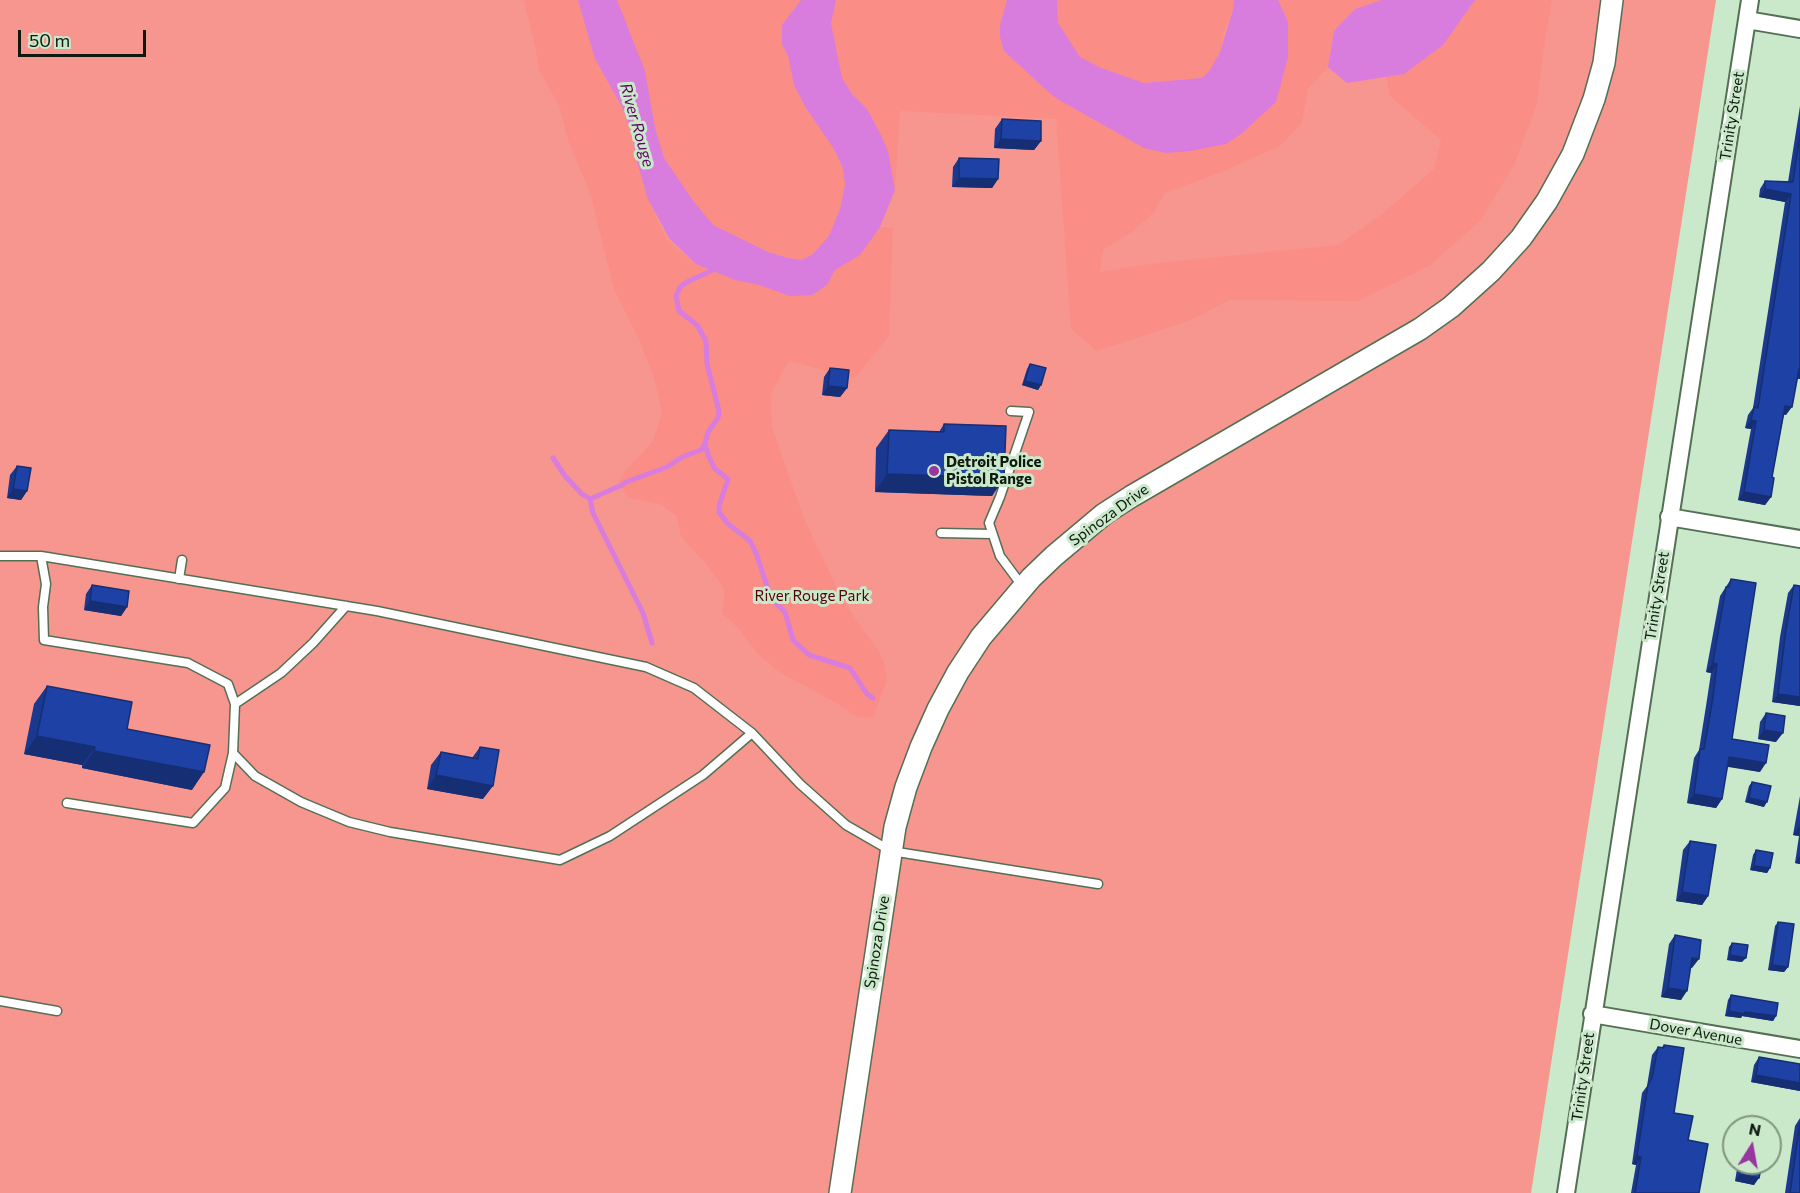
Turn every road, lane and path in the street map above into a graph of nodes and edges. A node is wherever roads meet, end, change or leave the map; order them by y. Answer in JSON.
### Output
{"nodes":[{"id":1,"x":1612,"y":0,"type":"edge"},
{"id":2,"x":1750,"y":0,"type":"edge"},
{"id":3,"x":1747,"y":20,"type":"junction"},
{"id":4,"x":1800,"y":29,"type":"edge"},
{"id":5,"x":1011,"y":411,"type":"dead end"},
{"id":6,"x":1669,"y":517,"type":"junction"},
{"id":7,"x":941,"y":532,"type":"dead end"},
{"id":8,"x":992,"y":534,"type":"junction"},
{"id":9,"x":1800,"y":539,"type":"edge"},
{"id":10,"x":0,"y":556,"type":"edge"},
{"id":11,"x":41,"y":556,"type":"junction"},
{"id":12,"x":182,"y":560,"type":"dead end"},
{"id":13,"x":179,"y":579,"type":"junction"},
{"id":14,"x":1023,"y":587,"type":"junction"},
{"id":15,"x":346,"y":606,"type":"junction"},
{"id":16,"x":235,"y":704,"type":"junction"},
{"id":17,"x":752,"y":732,"type":"junction"},
{"id":18,"x":233,"y":753,"type":"junction"},
{"id":19,"x":67,"y":803,"type":"dead end"},
{"id":20,"x":891,"y":851,"type":"junction"},
{"id":21,"x":1098,"y":884,"type":"dead end"},
{"id":22,"x":0,"y":1001,"type":"edge"},
{"id":23,"x":57,"y":1011,"type":"dead end"},
{"id":24,"x":1592,"y":1014,"type":"junction"},
{"id":25,"x":1800,"y":1049,"type":"edge"},
{"id":26,"x":840,"y":1193,"type":"edge"},
{"id":27,"x":1566,"y":1193,"type":"edge"}],
"edges":[{"from":1,"to":14,"type":"street","name":"Spinoza Drive"},
{"from":2,"to":3,"type":"street","name":"Trinity Street"},
{"from":3,"to":4,"type":"street"},
{"from":3,"to":6,"type":"street","name":"Trinity Street"},
{"from":5,"to":8,"type":"lane"},
{"from":6,"to":9,"type":"street"},
{"from":6,"to":24,"type":"street","name":"Trinity Street"},
{"from":7,"to":8,"type":"lane"},
{"from":8,"to":14,"type":"lane"},
{"from":10,"to":11,"type":"lane"},
{"from":11,"to":13,"type":"lane"},
{"from":11,"to":16,"type":"lane"},
{"from":12,"to":13,"type":"lane"},
{"from":13,"to":15,"type":"lane"},
{"from":14,"to":20,"type":"street","name":"Spinoza Drive"},
{"from":15,"to":16,"type":"lane"},
{"from":15,"to":17,"type":"lane"},
{"from":16,"to":18,"type":"lane"},
{"from":17,"to":18,"type":"lane"},
{"from":17,"to":20,"type":"lane"},
{"from":18,"to":19,"type":"lane"},
{"from":20,"to":21,"type":"lane"},
{"from":20,"to":26,"type":"street","name":"Spinoza Drive"},
{"from":22,"to":23,"type":"lane"},
{"from":24,"to":25,"type":"street","name":"Dover Avenue"},
{"from":24,"to":27,"type":"street","name":"Trinity Street"}]}
